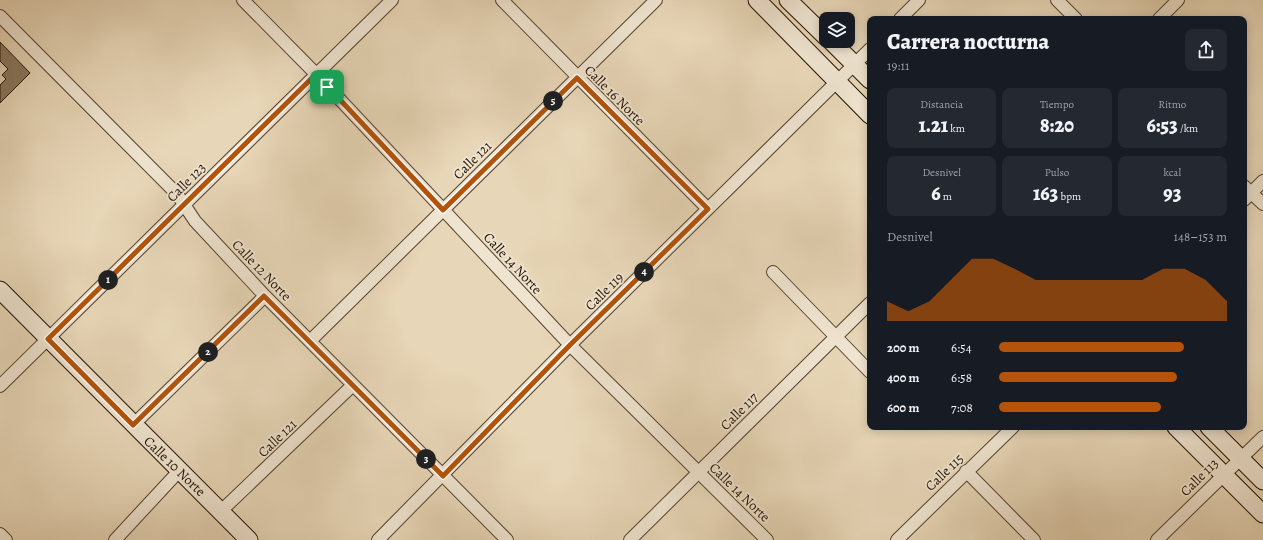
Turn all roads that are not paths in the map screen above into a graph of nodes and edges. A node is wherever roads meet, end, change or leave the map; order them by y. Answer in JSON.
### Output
{"nodes":[{"id":1,"x":243,"y":0,"type":"edge"},
{"id":2,"x":392,"y":0,"type":"edge"},
{"id":3,"x":502,"y":0,"type":"edge"},
{"id":4,"x":656,"y":0,"type":"edge"},
{"id":5,"x":757,"y":0,"type":"edge"},
{"id":6,"x":788,"y":0,"type":"edge"},
{"id":7,"x":919,"y":0,"type":"edge"},
{"id":8,"x":1057,"y":0,"type":"edge"},
{"id":9,"x":1178,"y":0,"type":"edge"},
{"id":10,"x":0,"y":16,"type":"edge"},
{"id":11,"x":903,"y":16,"type":"edge"},
{"id":12,"x":1073,"y":16,"type":"edge"},
{"id":13,"x":1162,"y":16,"type":"edge"},
{"id":14,"x":819,"y":29,"type":"edge"},
{"id":15,"x":838,"y":48,"type":"edge"},
{"id":16,"x":867,"y":52,"type":"edge"},
{"id":17,"x":854,"y":64,"type":"junction"},
{"id":18,"x":316,"y":74,"type":"junction"},
{"id":19,"x":867,"y":77,"type":"edge"},
{"id":20,"x":577,"y":78,"type":"junction"},
{"id":21,"x":837,"y":81,"type":"junction"},
{"id":22,"x":867,"y":112,"type":"edge"},
{"id":23,"x":1263,"y":181,"type":"edge"},
{"id":24,"x":1247,"y":192,"type":"edge"},
{"id":25,"x":1247,"y":194,"type":"edge"},
{"id":26,"x":1263,"y":204,"type":"edge"},
{"id":27,"x":184,"y":205,"type":"junction"},
{"id":28,"x":708,"y":209,"type":"junction"},
{"id":29,"x":443,"y":210,"type":"junction"},
{"id":30,"x":774,"y":272,"type":"dead end"},
{"id":31,"x":0,"y":290,"type":"edge"},
{"id":32,"x":264,"y":296,"type":"junction"},
{"id":33,"x":867,"y":306,"type":"edge"},
{"id":34,"x":836,"y":337,"type":"junction"},
{"id":35,"x":48,"y":339,"type":"junction"},
{"id":36,"x":310,"y":340,"type":"junction"},
{"id":37,"x":570,"y":345,"type":"junction"},
{"id":38,"x":867,"y":369,"type":"edge"},
{"id":39,"x":0,"y":386,"type":"edge"},
{"id":40,"x":353,"y":386,"type":"junction"},
{"id":41,"x":133,"y":425,"type":"junction"},
{"id":42,"x":1010,"y":430,"type":"edge"},
{"id":43,"x":1179,"y":430,"type":"edge"},
{"id":44,"x":1212,"y":430,"type":"edge"},
{"id":45,"x":1263,"y":437,"type":"edge"},
{"id":46,"x":1241,"y":458,"type":"junction"},
{"id":47,"x":180,"y":470,"type":"junction"},
{"id":48,"x":966,"y":471,"type":"junction"},
{"id":49,"x":698,"y":472,"type":"junction"},
{"id":50,"x":1223,"y":474,"type":"junction"},
{"id":51,"x":443,"y":476,"type":"junction"},
{"id":52,"x":1263,"y":481,"type":"edge"},
{"id":53,"x":221,"y":511,"type":"junction"},
{"id":54,"x":1263,"y":514,"type":"edge"},
{"id":55,"x":0,"y":534,"type":"edge"},
{"id":56,"x":1160,"y":539,"type":"edge"},
{"id":57,"x":6,"y":540,"type":"edge"},
{"id":58,"x":116,"y":540,"type":"edge"},
{"id":59,"x":249,"y":540,"type":"edge"},
{"id":60,"x":378,"y":540,"type":"edge"},
{"id":61,"x":507,"y":540,"type":"edge"},
{"id":62,"x":630,"y":540,"type":"edge"},
{"id":63,"x":767,"y":540,"type":"edge"},
{"id":64,"x":897,"y":540,"type":"edge"},
{"id":65,"x":1034,"y":540,"type":"edge"}],
"edges":[{"from":1,"to":18,"type":"street","name":"Calle 14 Norte"},
{"from":2,"to":18,"type":"street","name":"Calle 123"},
{"from":3,"to":20,"type":"street","name":"Calle 16 Norte"},
{"from":4,"to":20,"type":"street","name":"Calle 121"},
{"from":5,"to":21,"type":"main road"},
{"from":6,"to":14,"type":"main road"},
{"from":7,"to":11,"type":"street"},
{"from":8,"to":12,"type":"street"},
{"from":9,"to":13,"type":"street"},
{"from":10,"to":27,"type":"street","name":"Calle 12 Norte"},
{"from":15,"to":17,"type":"main road"},
{"from":16,"to":17,"type":"street","name":"Calle 119"},
{"from":17,"to":19,"type":"main road"},
{"from":17,"to":21,"type":"street","name":"Calle 119"},
{"from":18,"to":27,"type":"street","name":"Calle 123"},
{"from":18,"to":29,"type":"street","name":"Calle 14 Norte"},
{"from":20,"to":28,"type":"street","name":"Calle 16 Norte"},
{"from":20,"to":29,"type":"street","name":"Calle 121"},
{"from":21,"to":22,"type":"main road"},
{"from":21,"to":28,"type":"street","name":"Calle 119"},
{"from":23,"to":24,"type":"street"},
{"from":25,"to":26,"type":"street"},
{"from":27,"to":32,"type":"street","name":"Calle 12 Norte"},
{"from":27,"to":35,"type":"street","name":"Calle 123"},
{"from":28,"to":37,"type":"street","name":"Calle 119"},
{"from":29,"to":36,"type":"street","name":"Calle 121"},
{"from":29,"to":37,"type":"street","name":"Calle 14 Norte"},
{"from":30,"to":34,"type":"street"},
{"from":31,"to":35,"type":"main road","name":"Calle 10 Norte"},
{"from":32,"to":36,"type":"street","name":"Calle 12 Norte"},
{"from":32,"to":41,"type":"street"},
{"from":33,"to":34,"type":"street","name":"Calle 117"},
{"from":34,"to":38,"type":"street"},
{"from":34,"to":49,"type":"street","name":"Calle 117"},
{"from":35,"to":39,"type":"street","name":"Calle 123"},
{"from":35,"to":41,"type":"main road","name":"Calle 10 Norte"},
{"from":36,"to":40,"type":"street","name":"Calle 12 Norte"},
{"from":37,"to":49,"type":"street","name":"Calle 14 Norte"},
{"from":37,"to":51,"type":"street","name":"Calle 119"},
{"from":40,"to":51,"type":"street","name":"Calle 12 Norte"},
{"from":40,"to":53,"type":"street","name":"Calle 121"},
{"from":41,"to":47,"type":"main road","name":"Calle 10 Norte"},
{"from":42,"to":48,"type":"street","name":"Calle 115"},
{"from":43,"to":50,"type":"main road"},
{"from":44,"to":46,"type":"main road"},
{"from":45,"to":46,"type":"street","name":"Calle 113"},
{"from":46,"to":50,"type":"street","name":"Calle 113"},
{"from":46,"to":52,"type":"main road"},
{"from":47,"to":53,"type":"main road","name":"Calle 10 Norte"},
{"from":47,"to":58,"type":"street"},
{"from":48,"to":64,"type":"street","name":"Calle 115"},
{"from":48,"to":65,"type":"street"},
{"from":49,"to":62,"type":"street","name":"Calle 117"},
{"from":49,"to":63,"type":"street","name":"Calle 14 Norte"},
{"from":50,"to":54,"type":"main road"},
{"from":50,"to":56,"type":"street","name":"Calle 113"},
{"from":51,"to":60,"type":"street","name":"Calle 119"},
{"from":51,"to":61,"type":"street","name":"Calle 12 Norte"},
{"from":53,"to":59,"type":"main road","name":"Calle 10 Norte"},
{"from":55,"to":57,"type":"street"}]}
